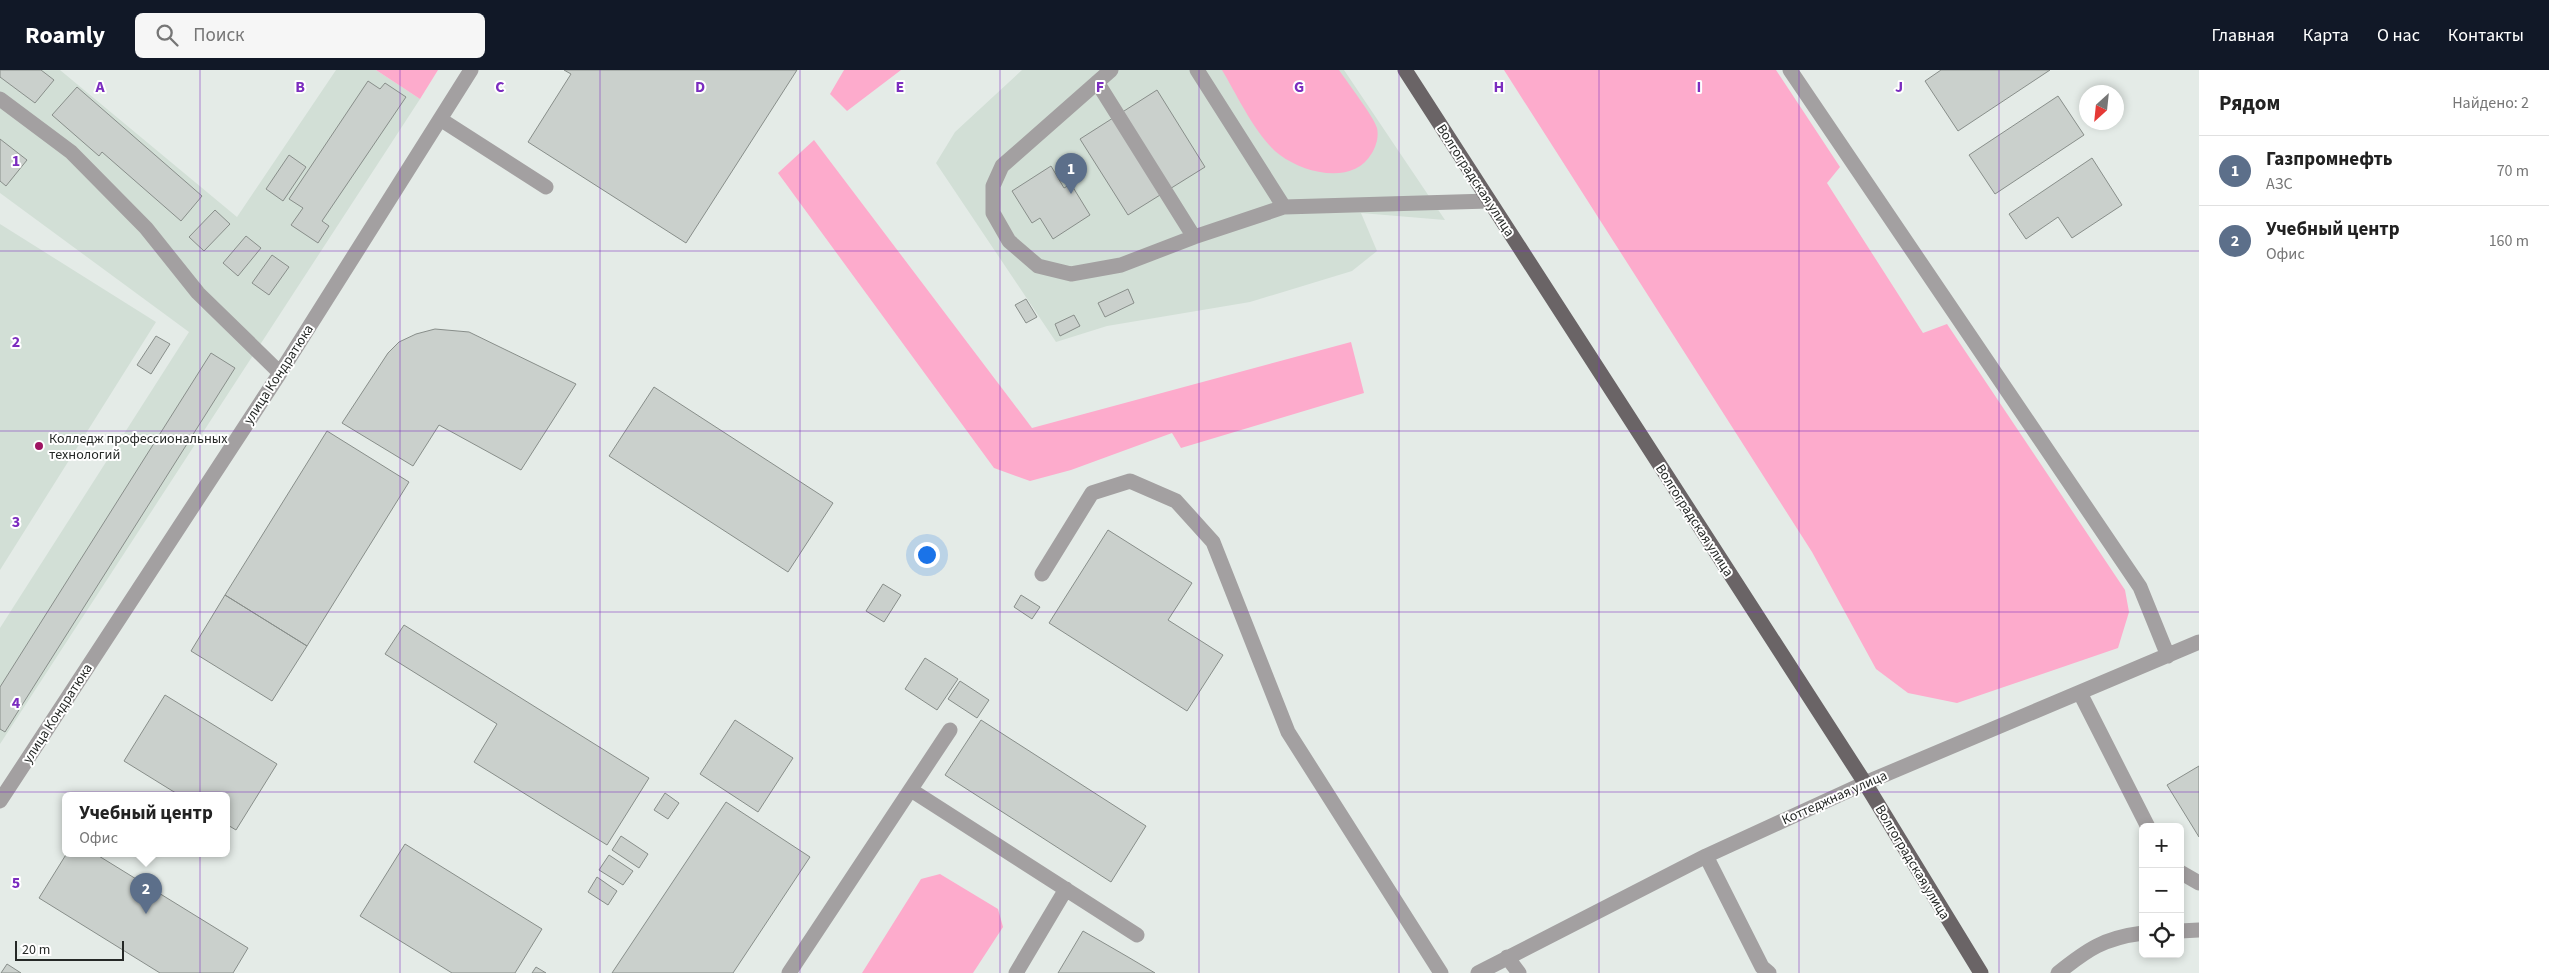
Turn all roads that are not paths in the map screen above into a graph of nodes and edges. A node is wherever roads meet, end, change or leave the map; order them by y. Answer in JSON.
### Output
{"nodes":[{"id":1,"x":471,"y":70,"type":"edge"},
{"id":2,"x":1111,"y":70,"type":"edge"},
{"id":3,"x":1197,"y":70,"type":"edge"},
{"id":4,"x":1405,"y":70,"type":"edge"},
{"id":5,"x":1790,"y":70,"type":"edge"},
{"id":6,"x":1097,"y":82,"type":"junction"},
{"id":7,"x":0,"y":99,"type":"edge"},
{"id":8,"x":440,"y":119,"type":"junction"},
{"id":9,"x":546,"y":187,"type":"dead end"},
{"id":10,"x":1490,"y":202,"type":"junction"},
{"id":11,"x":1284,"y":207,"type":"junction"},
{"id":12,"x":1194,"y":237,"type":"junction"},
{"id":13,"x":280,"y":373,"type":"junction"},
{"id":14,"x":1042,"y":574,"type":"dead end"},
{"id":15,"x":2199,"y":642,"type":"edge"},
{"id":16,"x":2168,"y":656,"type":"junction"},
{"id":17,"x":2080,"y":693,"type":"junction"},
{"id":18,"x":950,"y":730,"type":"dead end"},
{"id":19,"x":1864,"y":783,"type":"junction"},
{"id":20,"x":910,"y":790,"type":"junction"},
{"id":21,"x":0,"y":801,"type":"edge"},
{"id":22,"x":2146,"y":823,"type":"edge"},
{"id":23,"x":1706,"y":856,"type":"junction"},
{"id":24,"x":2184,"y":874,"type":"edge"},
{"id":25,"x":2199,"y":883,"type":"edge"},
{"id":26,"x":1066,"y":889,"type":"junction"},
{"id":27,"x":2184,"y":930,"type":"edge"},
{"id":28,"x":2199,"y":930,"type":"edge"},
{"id":29,"x":2139,"y":934,"type":"edge"},
{"id":30,"x":1137,"y":935,"type":"dead end"},
{"id":31,"x":1507,"y":957,"type":"junction"},
{"id":32,"x":789,"y":973,"type":"edge"},
{"id":33,"x":1016,"y":973,"type":"edge"},
{"id":34,"x":1441,"y":973,"type":"edge"},
{"id":35,"x":1478,"y":973,"type":"edge"},
{"id":36,"x":1519,"y":973,"type":"edge"},
{"id":37,"x":1769,"y":973,"type":"edge"},
{"id":38,"x":1981,"y":973,"type":"edge"},
{"id":39,"x":2058,"y":973,"type":"edge"}],
"edges":[{"from":1,"to":8,"type":"street","name":"улица Кондратюка"},
{"from":2,"to":6,"type":"street"},
{"from":3,"to":11,"type":"street"},
{"from":4,"to":10,"type":"main road","name":"Волгоградская улица"},
{"from":5,"to":16,"type":"street"},
{"from":6,"to":12,"type":"street"},
{"from":6,"to":12,"type":"street"},
{"from":7,"to":13,"type":"street"},
{"from":8,"to":9,"type":"street"},
{"from":8,"to":13,"type":"street","name":"улица Кондратюка"},
{"from":10,"to":11,"type":"street"},
{"from":10,"to":19,"type":"main road","name":"Волгоградская улица"},
{"from":11,"to":12,"type":"street"},
{"from":13,"to":21,"type":"street","name":"улица Кондратюка"},
{"from":14,"to":34,"type":"street"},
{"from":15,"to":16,"type":"street","name":"Коттеджная улица"},
{"from":16,"to":17,"type":"street","name":"Коттеджная улица"},
{"from":17,"to":19,"type":"street","name":"Коттеджная улица"},
{"from":17,"to":22,"type":"street"},
{"from":18,"to":20,"type":"street"},
{"from":19,"to":23,"type":"street","name":"Коттеджная улица"},
{"from":19,"to":38,"type":"main road","name":"Волгоградская улица"},
{"from":20,"to":26,"type":"street"},
{"from":20,"to":32,"type":"street"},
{"from":23,"to":31,"type":"street","name":"Коттеджная улица"},
{"from":23,"to":37,"type":"street"},
{"from":24,"to":25,"type":"street"},
{"from":26,"to":30,"type":"street"},
{"from":26,"to":33,"type":"street"},
{"from":27,"to":28,"type":"street"},
{"from":29,"to":39,"type":"street"},
{"from":31,"to":35,"type":"street","name":"Коттеджная улица"},
{"from":31,"to":36,"type":"street"}]}
